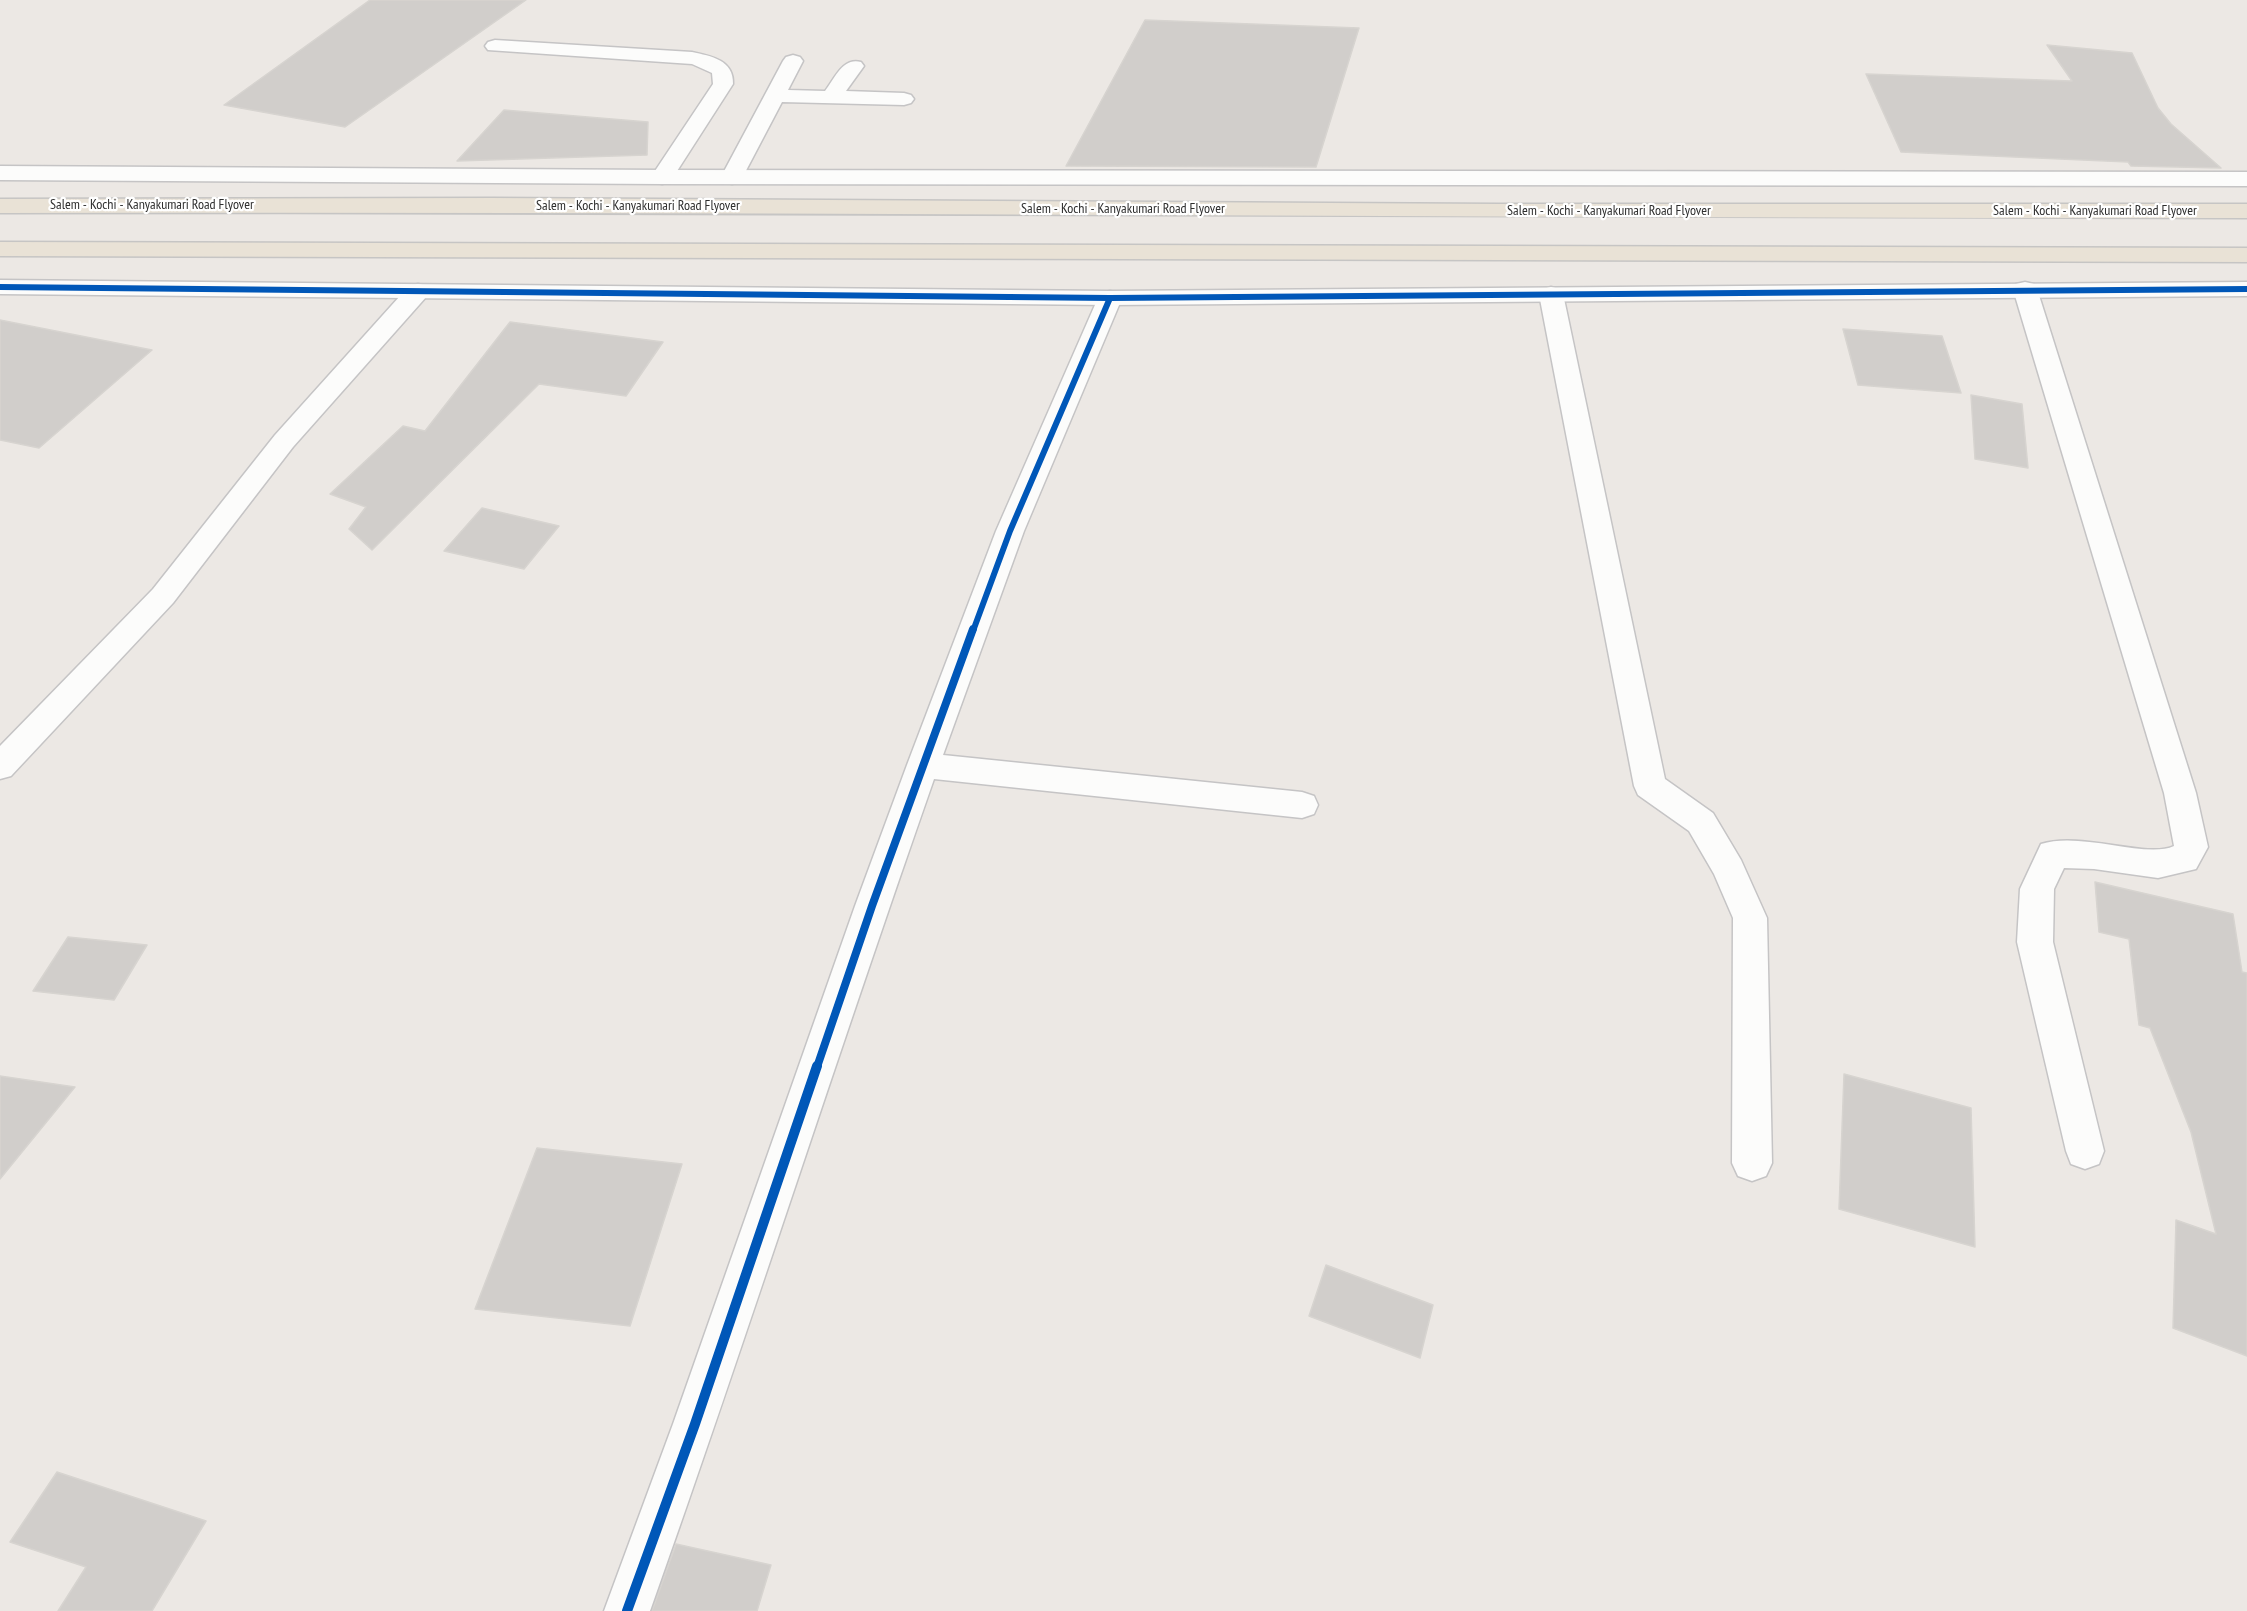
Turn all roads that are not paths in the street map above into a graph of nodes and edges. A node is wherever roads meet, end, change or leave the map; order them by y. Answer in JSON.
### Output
{"nodes":[{"id":1,"x":495,"y":46,"type":"dead end"},
{"id":2,"x":793,"y":61,"type":"dead end"},
{"id":3,"x":854,"y":66,"type":"dead end"},
{"id":4,"x":775,"y":96,"type":"junction"},
{"id":5,"x":831,"y":97,"type":"junction"},
{"id":6,"x":904,"y":99,"type":"dead end"},
{"id":7,"x":0,"y":173,"type":"edge"},
{"id":8,"x":662,"y":177,"type":"junction"},
{"id":9,"x":732,"y":177,"type":"junction"},
{"id":10,"x":2247,"y":179,"type":"edge"},
{"id":11,"x":0,"y":206,"type":"edge"},
{"id":12,"x":2247,"y":211,"type":"edge"},
{"id":13,"x":0,"y":249,"type":"edge"},
{"id":14,"x":2247,"y":255,"type":"edge"},
{"id":15,"x":0,"y":287,"type":"edge"},
{"id":16,"x":2025,"y":289,"type":"junction"},
{"id":17,"x":2247,"y":289,"type":"edge"},
{"id":18,"x":418,"y":291,"type":"junction"},
{"id":19,"x":1551,"y":294,"type":"junction"},
{"id":20,"x":1110,"y":298,"type":"junction"},
{"id":21,"x":923,"y":765,"type":"junction"},
{"id":22,"x":0,"y":767,"type":"edge"},
{"id":23,"x":1302,"y":806,"type":"dead end"},
{"id":24,"x":2085,"y":1151,"type":"dead end"},
{"id":25,"x":1752,"y":1163,"type":"dead end"},
{"id":26,"x":627,"y":1611,"type":"edge"}],
"edges":[{"from":1,"to":8,"type":"street"},
{"from":2,"to":4,"type":"street"},
{"from":3,"to":5,"type":"street"},
{"from":4,"to":5,"type":"street"},
{"from":4,"to":9,"type":"street"},
{"from":5,"to":6,"type":"street"},
{"from":7,"to":8,"type":"street"},
{"from":8,"to":9,"type":"street"},
{"from":9,"to":10,"type":"street"},
{"from":11,"to":12,"type":"highway","name":"Salem - Kochi - Kanyakumari Road Flyover"},
{"from":13,"to":14,"type":"highway"},
{"from":15,"to":18,"type":"street"},
{"from":16,"to":17,"type":"street"},
{"from":16,"to":19,"type":"street"},
{"from":16,"to":24,"type":"street"},
{"from":18,"to":20,"type":"street"},
{"from":18,"to":22,"type":"street"},
{"from":19,"to":20,"type":"street"},
{"from":19,"to":25,"type":"street"},
{"from":20,"to":21,"type":"street"},
{"from":21,"to":23,"type":"street"},
{"from":21,"to":26,"type":"street"}]}
